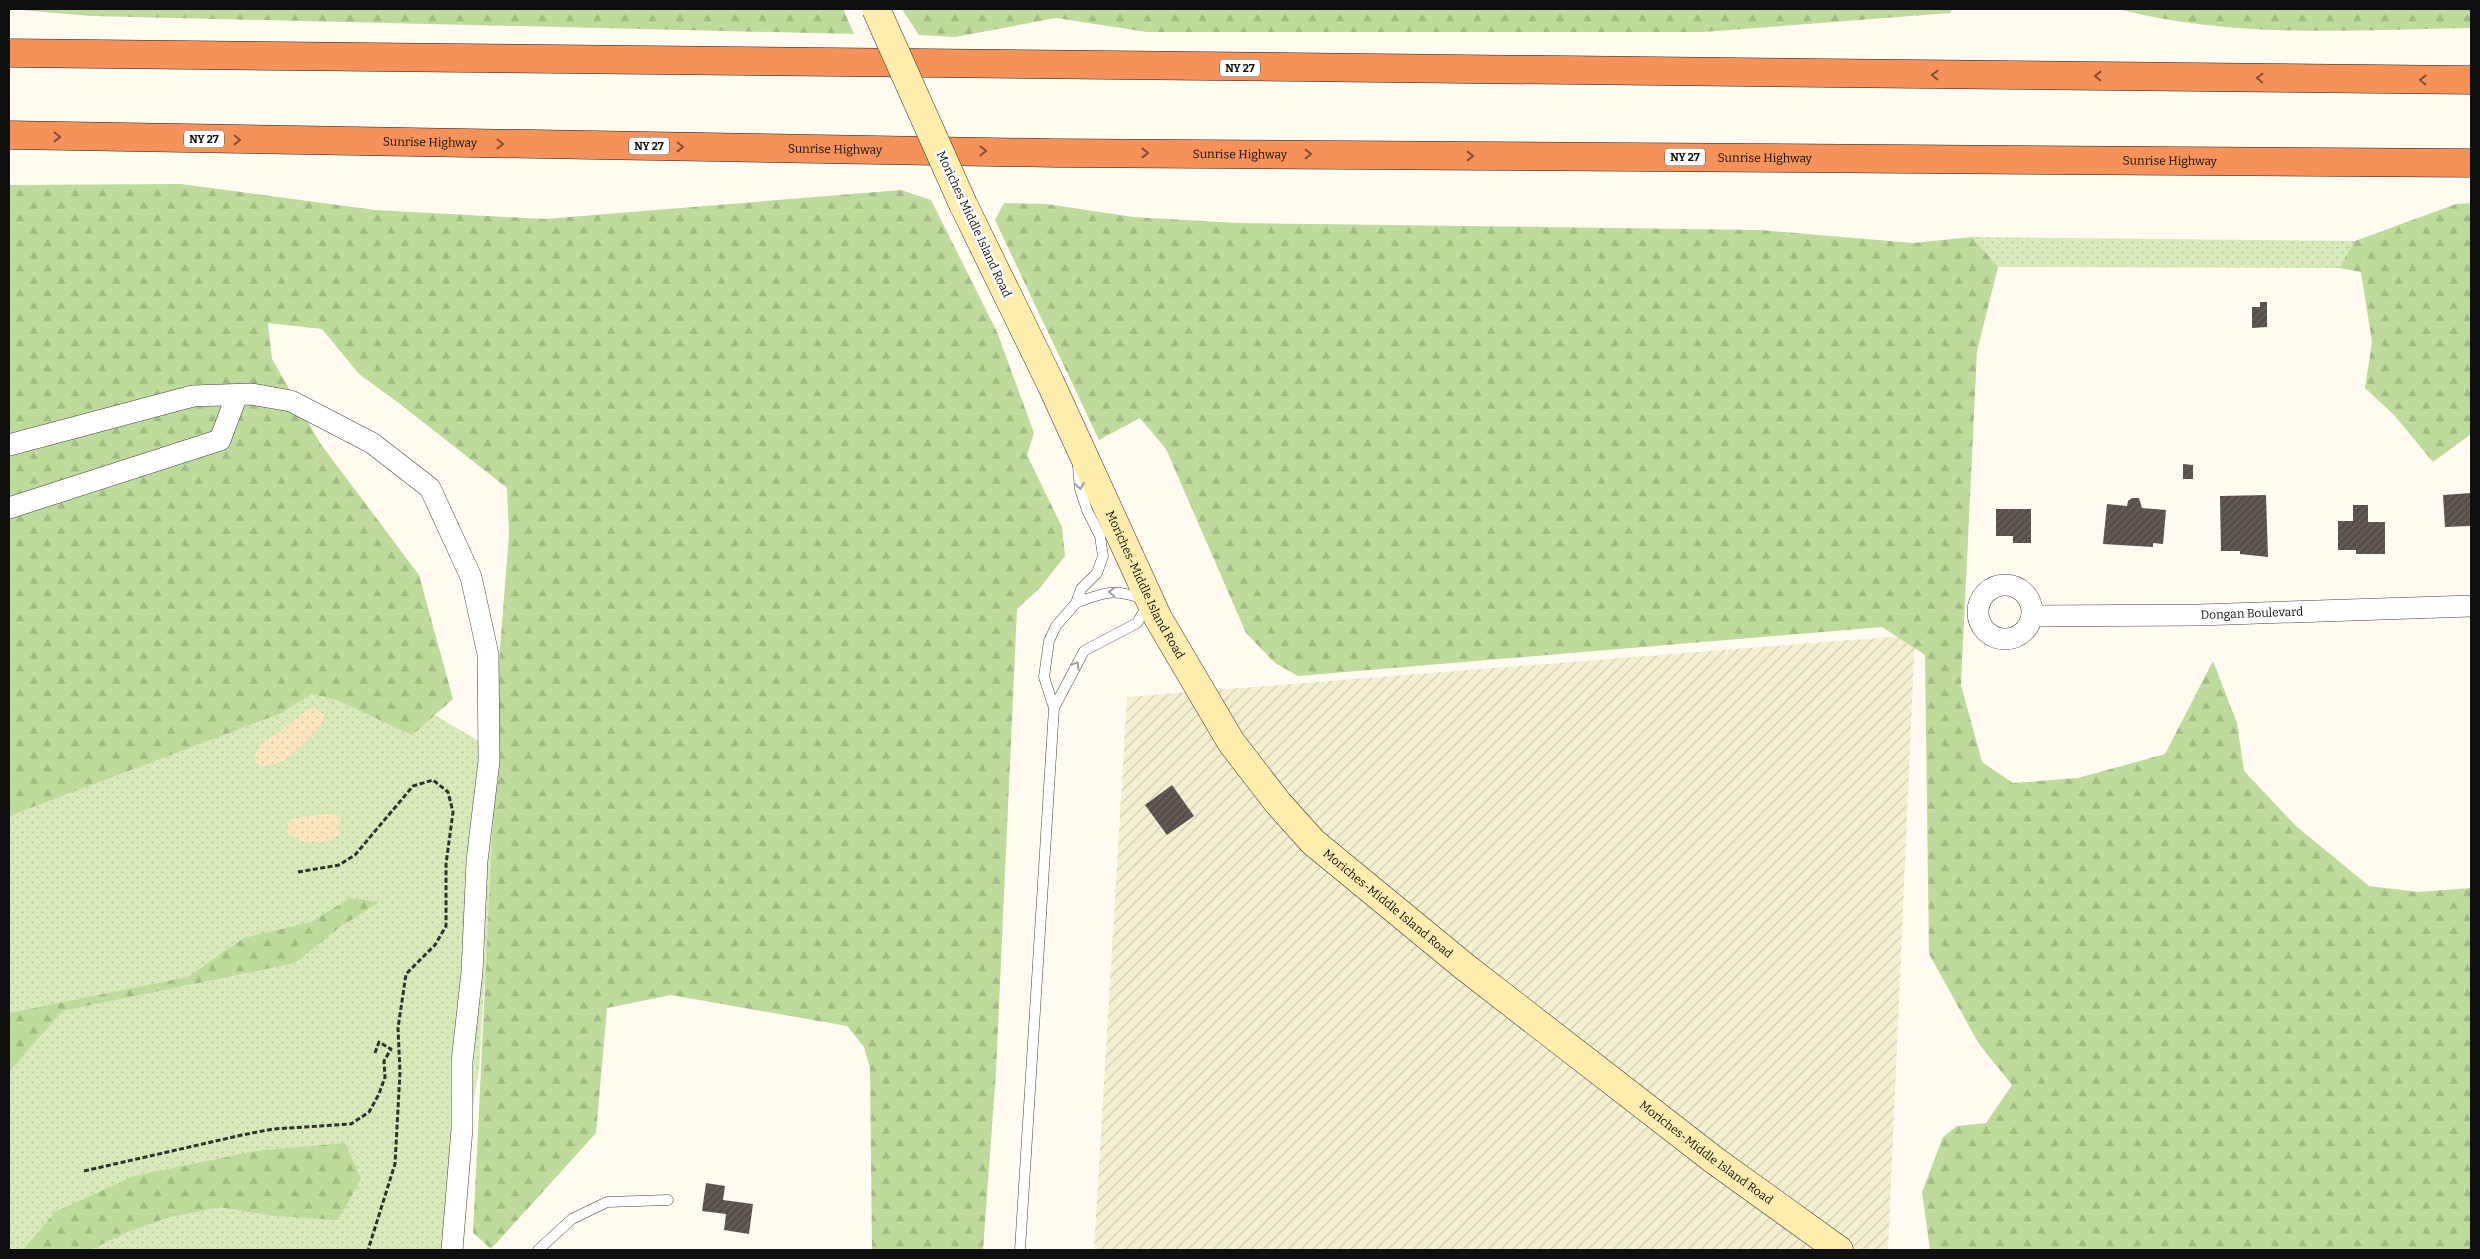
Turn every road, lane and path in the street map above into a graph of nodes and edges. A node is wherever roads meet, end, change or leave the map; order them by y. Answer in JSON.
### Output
{"nodes":[{"id":1,"x":876,"y":9,"type":"edge"},
{"id":2,"x":9,"y":53,"type":"edge"},
{"id":3,"x":2471,"y":80,"type":"edge"},
{"id":4,"x":9,"y":135,"type":"edge"},
{"id":5,"x":2471,"y":163,"type":"edge"},
{"id":6,"x":237,"y":394,"type":"junction"},
{"id":7,"x":1075,"y":437,"type":"junction"},
{"id":8,"x":9,"y":445,"type":"edge"},
{"id":9,"x":9,"y":508,"type":"edge"},
{"id":10,"x":1150,"y":601,"type":"junction"},
{"id":11,"x":1076,"y":603,"type":"junction"},
{"id":12,"x":2471,"y":606,"type":"edge"},
{"id":13,"x":2032,"y":616,"type":"dead end"},
{"id":14,"x":1054,"y":708,"type":"junction"},
{"id":15,"x":298,"y":872,"type":"dead end"},
{"id":16,"x":375,"y":1053,"type":"dead end"},
{"id":17,"x":84,"y":1171,"type":"dead end"},
{"id":18,"x":668,"y":1200,"type":"dead end"},
{"id":19,"x":368,"y":1250,"type":"edge"},
{"id":20,"x":452,"y":1250,"type":"edge"},
{"id":21,"x":538,"y":1250,"type":"edge"},
{"id":22,"x":1020,"y":1250,"type":"edge"},
{"id":23,"x":1839,"y":1250,"type":"edge"}],
"edges":[{"from":1,"to":7,"type":"main road","name":"Moriches Middle Island Road","bridge":true},
{"from":3,"to":2,"type":"highway","number":"NY 27","one_way":true},
{"from":4,"to":5,"type":"highway","name":"Sunrise Highway","number":"NY 27","one_way":true},
{"from":6,"to":8,"type":"street"},
{"from":6,"to":9,"type":"street"},
{"from":6,"to":20,"type":"street"},
{"from":7,"to":10,"type":"main road","name":"Moriches-Middle Island Road"},
{"from":7,"to":11,"type":"lane","one_way":true},
{"from":10,"to":11,"type":"lane","one_way":true},
{"from":14,"to":10,"type":"lane","one_way":true},
{"from":10,"to":23,"type":"main road","name":"Moriches-Middle Island Road"},
{"from":11,"to":14,"type":"lane"},
{"from":12,"to":13,"type":"street","name":"Dongan Boulevard"},
{"from":14,"to":22,"type":"lane"},
{"from":15,"to":19,"type":"path"},
{"from":16,"to":17,"type":"path"},
{"from":18,"to":21,"type":"lane"}]}
